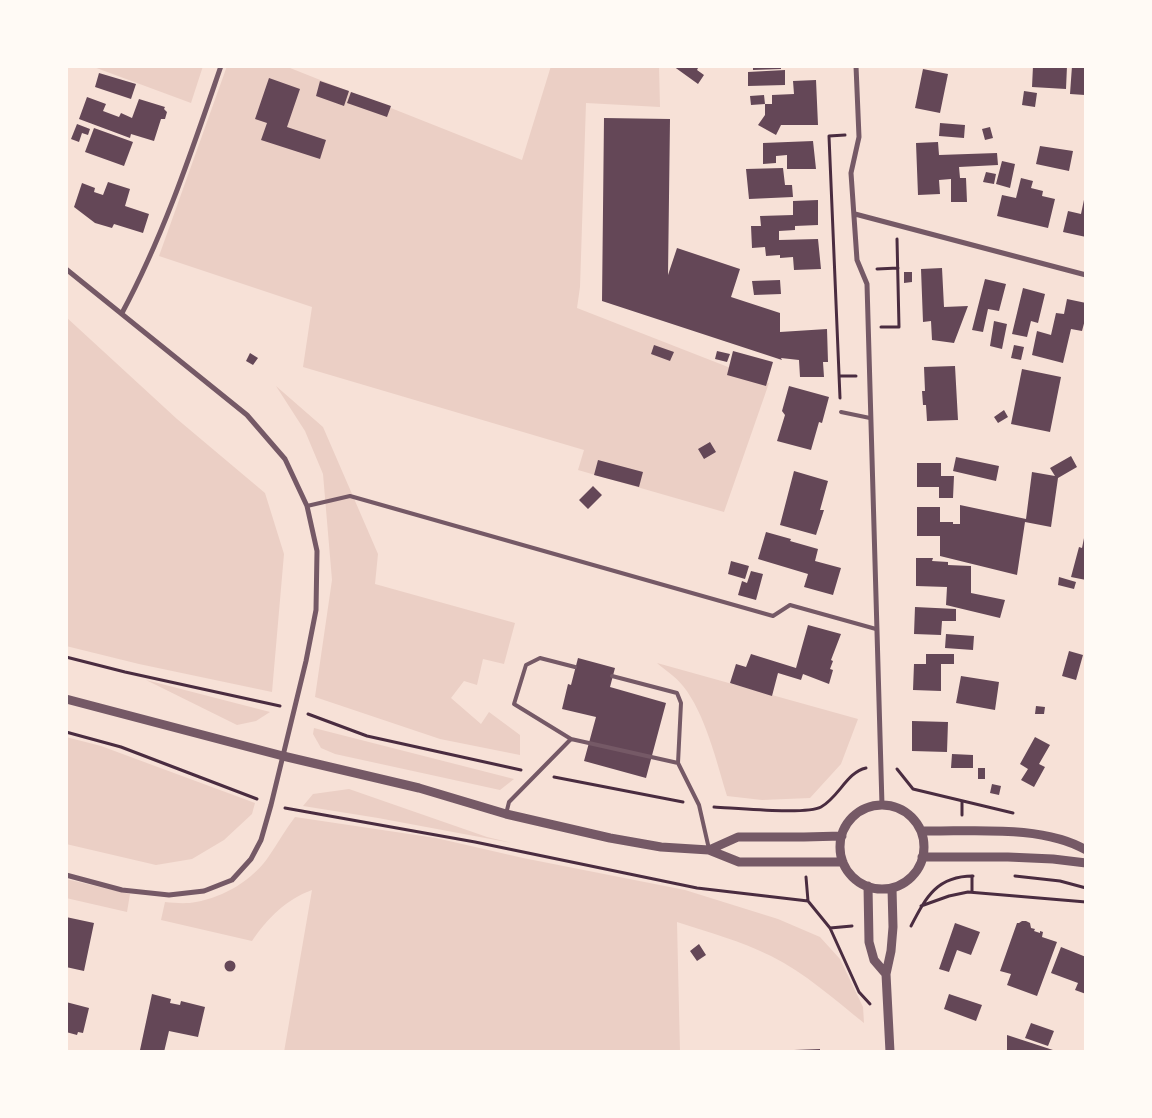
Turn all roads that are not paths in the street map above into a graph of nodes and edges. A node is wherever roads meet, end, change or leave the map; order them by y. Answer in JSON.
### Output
{"nodes":[{"id":1,"x":221,"y":66,"type":"edge"},
{"id":2,"x":856,"y":66,"type":"edge"},
{"id":3,"x":855,"y":214,"type":"junction"},
{"id":4,"x":66,"y":269,"type":"edge"},
{"id":5,"x":1086,"y":275,"type":"edge"},
{"id":6,"x":122,"y":313,"type":"junction"},
{"id":7,"x":841,"y":412,"type":"road end"},
{"id":8,"x":870,"y":418,"type":"junction"},
{"id":9,"x":307,"y":506,"type":"junction"},
{"id":10,"x":876,"y":629,"type":"junction"},
{"id":11,"x":575,"y":667,"type":"dead end"},
{"id":12,"x":612,"y":676,"type":"dead end"},
{"id":13,"x":66,"y":699,"type":"edge"},
{"id":14,"x":571,"y":739,"type":"junction"},
{"id":15,"x":283,"y":756,"type":"junction"},
{"id":16,"x":678,"y":763,"type":"junction"},
{"id":17,"x":882,"y":805,"type":"junction"},
{"id":18,"x":506,"y":814,"type":"junction"},
{"id":19,"x":920,"y":831,"type":"junction"},
{"id":20,"x":842,"y":836,"type":"junction"},
{"id":21,"x":709,"y":850,"type":"junction"},
{"id":22,"x":1086,"y":850,"type":"edge"},
{"id":23,"x":922,"y":857,"type":"junction"},
{"id":24,"x":843,"y":862,"type":"junction"},
{"id":25,"x":1086,"y":863,"type":"edge"},
{"id":26,"x":66,"y":875,"type":"edge"},
{"id":27,"x":868,"y":886,"type":"junction"},
{"id":28,"x":892,"y":888,"type":"junction"},
{"id":29,"x":886,"y":974,"type":"junction"},
{"id":30,"x":890,"y":1052,"type":"edge"}],
"edges":[{"from":1,"to":6,"type":"street"},
{"from":2,"to":3,"type":"street"},
{"from":3,"to":5,"type":"street"},
{"from":3,"to":8,"type":"street"},
{"from":4,"to":6,"type":"street"},
{"from":6,"to":9,"type":"street"},
{"from":7,"to":8,"type":"lane"},
{"from":8,"to":10,"type":"street"},
{"from":9,"to":10,"type":"lane"},
{"from":9,"to":15,"type":"street"},
{"from":10,"to":17,"type":"street"},
{"from":11,"to":14,"type":"lane"},
{"from":12,"to":16,"type":"lane"},
{"from":13,"to":15,"type":"street"},
{"from":14,"to":16,"type":"lane"},
{"from":14,"to":18,"type":"lane"},
{"from":15,"to":18,"type":"street"},
{"from":15,"to":26,"type":"street"},
{"from":16,"to":21,"type":"lane"},
{"from":17,"to":19,"type":"street"},
{"from":17,"to":20,"type":"street"},
{"from":18,"to":21,"type":"street"},
{"from":19,"to":22,"type":"street"},
{"from":19,"to":23,"type":"street"},
{"from":20,"to":21,"type":"street"},
{"from":20,"to":24,"type":"street"},
{"from":21,"to":24,"type":"street"},
{"from":23,"to":25,"type":"street"},
{"from":23,"to":28,"type":"street"},
{"from":24,"to":27,"type":"street"},
{"from":27,"to":28,"type":"street"},
{"from":27,"to":29,"type":"street"},
{"from":28,"to":29,"type":"street"},
{"from":29,"to":30,"type":"street"}]}
